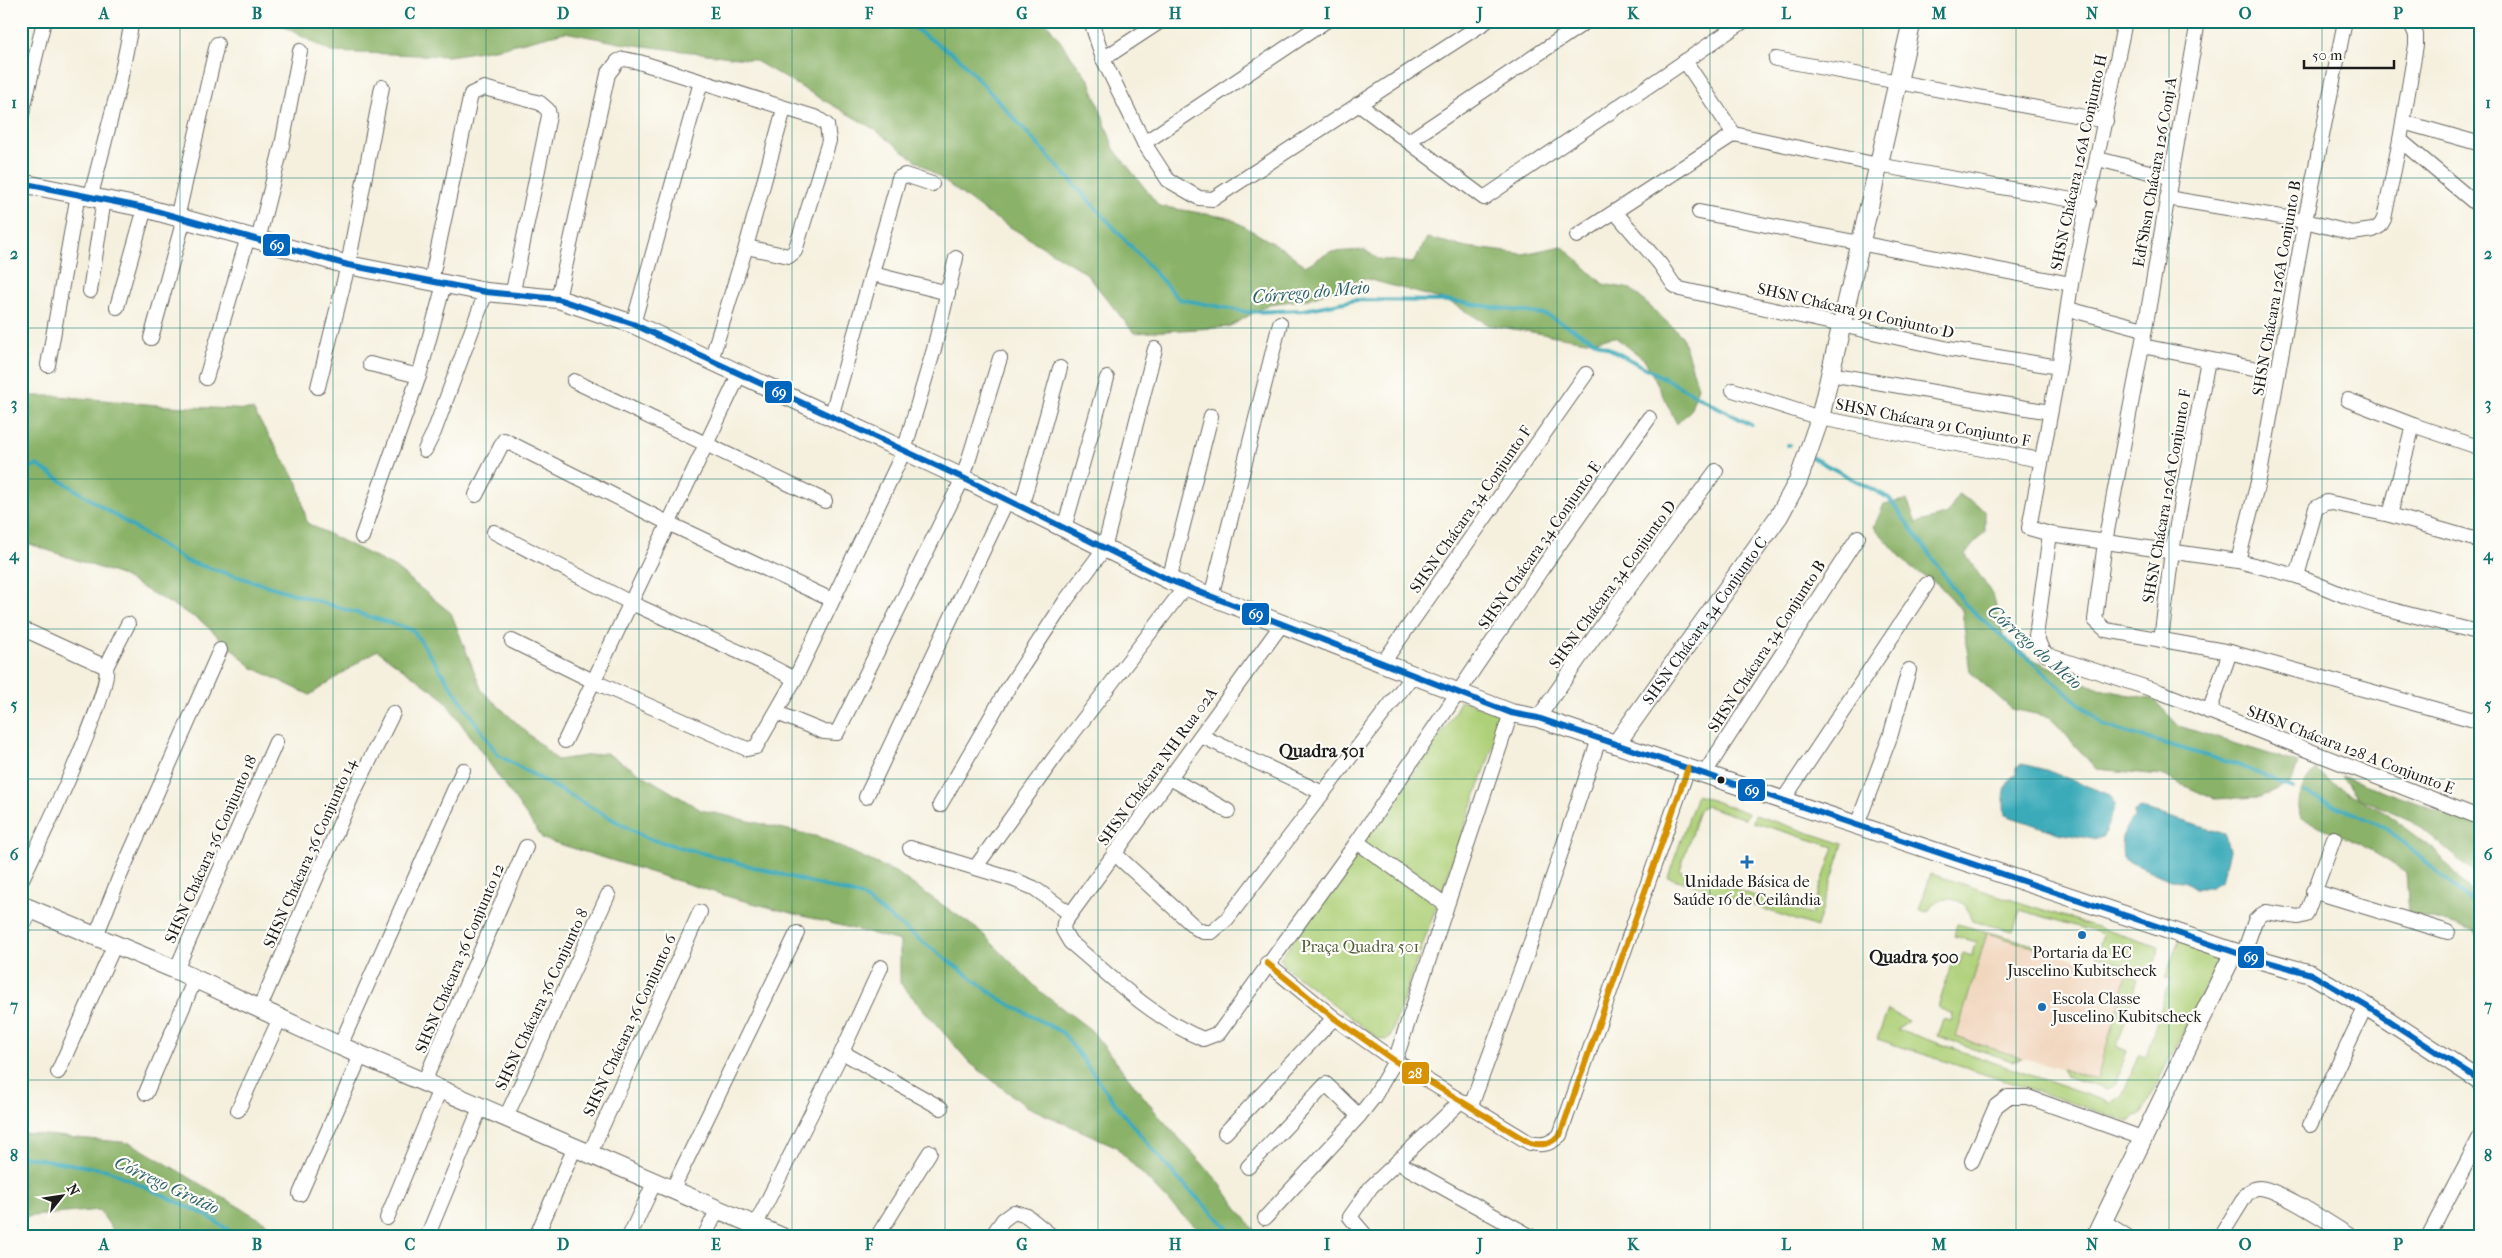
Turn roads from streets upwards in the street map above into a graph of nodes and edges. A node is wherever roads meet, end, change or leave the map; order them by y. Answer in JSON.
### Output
{"nodes":[{"id":1,"x":44,"y":21,"type":"edge"},
{"id":2,"x":132,"y":21,"type":"edge"},
{"id":3,"x":1091,"y":21,"type":"edge"},
{"id":4,"x":1161,"y":21,"type":"edge"},
{"id":5,"x":1326,"y":21,"type":"edge"},
{"id":6,"x":1487,"y":21,"type":"edge"},
{"id":7,"x":1587,"y":21,"type":"edge"},
{"id":8,"x":1744,"y":21,"type":"edge"},
{"id":9,"x":1912,"y":21,"type":"edge"},
{"id":10,"x":2125,"y":21,"type":"edge"},
{"id":11,"x":2198,"y":21,"type":"edge"},
{"id":12,"x":2345,"y":21,"type":"edge"},
{"id":13,"x":2410,"y":21,"type":"edge"},
{"id":14,"x":217,"y":44,"type":"dead end"},
{"id":15,"x":300,"y":51,"type":"dead end"},
{"id":16,"x":1103,"y":59,"type":"junction"},
{"id":17,"x":1776,"y":59,"type":"dead end"},
{"id":18,"x":1685,"y":61,"type":"junction"},
{"id":19,"x":701,"y":82,"type":"junction"},
{"id":20,"x":1896,"y":83,"type":"junction"},
{"id":21,"x":382,"y":87,"type":"dead end"},
{"id":22,"x":1358,"y":104,"type":"junction"},
{"id":23,"x":784,"y":109,"type":"junction"},
{"id":24,"x":21,"y":118,"type":"edge"},
{"id":25,"x":2106,"y":121,"type":"junction"},
{"id":26,"x":2403,"y":122,"type":"junction"},
{"id":27,"x":1734,"y":134,"type":"junction"},
{"id":28,"x":2400,"y":140,"type":"junction"},
{"id":29,"x":1409,"y":141,"type":"junction"},
{"id":30,"x":1144,"y":143,"type":"junction"},
{"id":31,"x":2481,"y":144,"type":"edge"},
{"id":32,"x":2098,"y":159,"type":"junction"},
{"id":33,"x":1878,"y":165,"type":"junction"},
{"id":34,"x":2169,"y":177,"type":"junction"},
{"id":35,"x":21,"y":183,"type":"edge"},
{"id":36,"x":932,"y":184,"type":"dead end"},
{"id":37,"x":91,"y":196,"type":"junction"},
{"id":38,"x":2167,"y":198,"type":"junction"},
{"id":39,"x":2089,"y":203,"type":"junction"},
{"id":40,"x":145,"y":208,"type":"junction"},
{"id":41,"x":2481,"y":208,"type":"edge"},
{"id":42,"x":1614,"y":212,"type":"junction"},
{"id":43,"x":1699,"y":212,"type":"dead end"},
{"id":44,"x":180,"y":219,"type":"junction"},
{"id":45,"x":2305,"y":221,"type":"junction"},
{"id":46,"x":1577,"y":236,"type":"dead end"},
{"id":47,"x":253,"y":238,"type":"junction"},
{"id":48,"x":1860,"y":242,"type":"junction"},
{"id":49,"x":746,"y":248,"type":"junction"},
{"id":50,"x":956,"y":258,"type":"dead end"},
{"id":51,"x":348,"y":265,"type":"junction"},
{"id":52,"x":873,"y":274,"type":"junction"},
{"id":53,"x":438,"y":282,"type":"junction"},
{"id":54,"x":2070,"y":284,"type":"junction"},
{"id":55,"x":90,"y":291,"type":"dead end"},
{"id":56,"x":486,"y":292,"type":"junction"},
{"id":57,"x":948,"y":294,"type":"junction"},
{"id":58,"x":512,"y":296,"type":"junction"},
{"id":59,"x":558,"y":298,"type":"junction"},
{"id":60,"x":117,"y":306,"type":"dead end"},
{"id":61,"x":2068,"y":309,"type":"junction"},
{"id":62,"x":1280,"y":323,"type":"dead end"},
{"id":63,"x":633,"y":324,"type":"junction"},
{"id":64,"x":1841,"y":324,"type":"junction"},
{"id":65,"x":2144,"y":329,"type":"junction"},
{"id":66,"x":151,"y":338,"type":"dead end"},
{"id":67,"x":2142,"y":346,"type":"junction"},
{"id":68,"x":1155,"y":349,"type":"dead end"},
{"id":69,"x":1000,"y":358,"type":"dead end"},
{"id":70,"x":711,"y":360,"type":"junction"},
{"id":71,"x":2208,"y":360,"type":"junction"},
{"id":72,"x":370,"y":364,"type":"dead end"},
{"id":73,"x":48,"y":365,"type":"dead end"},
{"id":74,"x":2059,"y":367,"type":"junction"},
{"id":75,"x":1060,"y":368,"type":"dead end"},
{"id":76,"x":2278,"y":373,"type":"junction"},
{"id":77,"x":1586,"y":374,"type":"dead end"},
{"id":78,"x":1830,"y":374,"type":"junction"},
{"id":79,"x":739,"y":375,"type":"junction"},
{"id":80,"x":419,"y":376,"type":"junction"},
{"id":81,"x":206,"y":378,"type":"dead end"},
{"id":82,"x":1107,"y":378,"type":"dead end"},
{"id":83,"x":574,"y":381,"type":"dead end"},
{"id":84,"x":318,"y":387,"type":"dead end"},
{"id":85,"x":1733,"y":390,"type":"dead end"},
{"id":86,"x":2348,"y":400,"type":"dead end"},
{"id":87,"x":2050,"y":412,"type":"junction"},
{"id":88,"x":831,"y":416,"type":"junction"},
{"id":89,"x":1211,"y":416,"type":"dead end"},
{"id":90,"x":1649,"y":418,"type":"dead end"},
{"id":91,"x":1820,"y":418,"type":"junction"},
{"id":92,"x":2413,"y":426,"type":"junction"},
{"id":93,"x":706,"y":443,"type":"junction"},
{"id":94,"x":2481,"y":448,"type":"edge"},
{"id":95,"x":425,"y":450,"type":"dead end"},
{"id":96,"x":904,"y":451,"type":"junction"},
{"id":97,"x":2040,"y":460,"type":"junction"},
{"id":98,"x":1716,"y":471,"type":"dead end"},
{"id":99,"x":963,"y":478,"type":"junction"},
{"id":100,"x":476,"y":495,"type":"dead end"},
{"id":101,"x":825,"y":501,"type":"dead end"},
{"id":102,"x":1014,"y":504,"type":"junction"},
{"id":103,"x":2390,"y":515,"type":"junction"},
{"id":104,"x":668,"y":523,"type":"junction"},
{"id":105,"x":1064,"y":528,"type":"junction"},
{"id":106,"x":494,"y":532,"type":"dead end"},
{"id":107,"x":2050,"y":534,"type":"junction"},
{"id":108,"x":362,"y":537,"type":"dead end"},
{"id":109,"x":1858,"y":537,"type":"dead end"},
{"id":110,"x":2481,"y":541,"type":"edge"},
{"id":111,"x":2105,"y":542,"type":"junction"},
{"id":112,"x":1104,"y":549,"type":"junction"},
{"id":113,"x":2172,"y":551,"type":"junction"},
{"id":114,"x":2238,"y":561,"type":"junction"},
{"id":115,"x":2297,"y":576,"type":"junction"},
{"id":116,"x":1177,"y":584,"type":"junction"},
{"id":117,"x":1927,"y":584,"type":"dead end"},
{"id":118,"x":1211,"y":597,"type":"junction"},
{"id":119,"x":832,"y":600,"type":"junction"},
{"id":120,"x":629,"y":602,"type":"junction"},
{"id":121,"x":128,"y":624,"type":"dead end"},
{"id":122,"x":1282,"y":624,"type":"junction"},
{"id":123,"x":21,"y":628,"type":"edge"},
{"id":124,"x":2481,"y":633,"type":"edge"},
{"id":125,"x":2160,"y":640,"type":"junction"},
{"id":126,"x":512,"y":641,"type":"dead end"},
{"id":127,"x":220,"y":650,"type":"dead end"},
{"id":128,"x":2230,"y":652,"type":"junction"},
{"id":129,"x":1382,"y":664,"type":"junction"},
{"id":130,"x":106,"y":667,"type":"junction"},
{"id":131,"x":1909,"y":670,"type":"dead end"},
{"id":132,"x":1412,"y":676,"type":"junction"},
{"id":133,"x":795,"y":679,"type":"junction"},
{"id":134,"x":595,"y":682,"type":"junction"},
{"id":135,"x":1460,"y":692,"type":"junction"},
{"id":136,"x":2209,"y":712,"type":"junction"},
{"id":137,"x":393,"y":713,"type":"dead end"},
{"id":138,"x":777,"y":713,"type":"junction"},
{"id":139,"x":1510,"y":713,"type":"junction"},
{"id":140,"x":1538,"y":718,"type":"junction"},
{"id":141,"x":2481,"y":722,"type":"edge"},
{"id":142,"x":1200,"y":736,"type":"junction"},
{"id":143,"x":1599,"y":738,"type":"junction"},
{"id":144,"x":565,"y":741,"type":"dead end"},
{"id":145,"x":276,"y":742,"type":"dead end"},
{"id":146,"x":1616,"y":744,"type":"junction"},
{"id":147,"x":463,"y":770,"type":"dead end"},
{"id":148,"x":1696,"y":771,"type":"junction"},
{"id":149,"x":1170,"y":778,"type":"junction"},
{"id":150,"x":1323,"y":793,"type":"junction"},
{"id":151,"x":866,"y":797,"type":"dead end"},
{"id":152,"x":1783,"y":800,"type":"junction"},
{"id":153,"x":940,"y":805,"type":"dead end"},
{"id":154,"x":1228,"y":811,"type":"dead end"},
{"id":155,"x":2481,"y":818,"type":"edge"},
{"id":156,"x":1857,"y":825,"type":"junction"},
{"id":157,"x":2334,"y":838,"type":"dead end"},
{"id":158,"x":1357,"y":842,"type":"junction"},
{"id":159,"x":526,"y":847,"type":"dead end"},
{"id":160,"x":910,"y":848,"type":"dead end"},
{"id":161,"x":1114,"y":853,"type":"junction"},
{"id":162,"x":976,"y":868,"type":"junction"},
{"id":163,"x":21,"y":881,"type":"edge"},
{"id":164,"x":2313,"y":891,"type":"junction"},
{"id":165,"x":608,"y":895,"type":"dead end"},
{"id":166,"x":1446,"y":905,"type":"junction"},
{"id":167,"x":26,"y":907,"type":"edge"},
{"id":168,"x":700,"y":912,"type":"dead end"},
{"id":169,"x":1069,"y":913,"type":"junction"},
{"id":170,"x":1063,"y":930,"type":"joint"},
{"id":171,"x":21,"y":931,"type":"edge"},
{"id":172,"x":2448,"y":932,"type":"dead end"},
{"id":173,"x":798,"y":933,"type":"dead end"},
{"id":174,"x":96,"y":936,"type":"junction"},
{"id":175,"x":115,"y":944,"type":"junction"},
{"id":176,"x":2238,"y":953,"type":"junction"},
{"id":177,"x":1267,"y":963,"type":"junction"},
{"id":178,"x":881,"y":967,"type":"dead end"},
{"id":179,"x":176,"y":970,"type":"junction"},
{"id":180,"x":195,"y":979,"type":"junction"},
{"id":181,"x":2366,"y":1006,"type":"junction"},
{"id":182,"x":259,"y":1009,"type":"junction"},
{"id":183,"x":280,"y":1018,"type":"junction"},
{"id":184,"x":1334,"y":1018,"type":"junction"},
{"id":185,"x":340,"y":1046,"type":"junction"},
{"id":186,"x":842,"y":1052,"type":"junction"},
{"id":187,"x":360,"y":1055,"type":"junction"},
{"id":188,"x":1395,"y":1061,"type":"junction"},
{"id":189,"x":58,"y":1072,"type":"dead end"},
{"id":190,"x":2481,"y":1081,"type":"edge"},
{"id":191,"x":424,"y":1082,"type":"junction"},
{"id":192,"x":440,"y":1089,"type":"junction"},
{"id":193,"x":146,"y":1093,"type":"dead end"},
{"id":194,"x":1466,"y":1104,"type":"junction"},
{"id":195,"x":481,"y":1106,"type":"junction"},
{"id":196,"x":942,"y":1108,"type":"dead end"},
{"id":197,"x":238,"y":1110,"type":"dead end"},
{"id":198,"x":1359,"y":1116,"type":"junction"},
{"id":199,"x":506,"y":1117,"type":"junction"},
{"id":200,"x":2310,"y":1125,"type":"dead end"},
{"id":201,"x":1225,"y":1133,"type":"dead end"},
{"id":202,"x":2481,"y":1135,"type":"edge"},
{"id":203,"x":2142,"y":1138,"type":"junction"},
{"id":204,"x":583,"y":1150,"type":"junction"},
{"id":205,"x":930,"y":1152,"type":"dead end"},
{"id":206,"x":1972,"y":1161,"type":"dead end"},
{"id":207,"x":1397,"y":1162,"type":"junction"},
{"id":208,"x":1248,"y":1167,"type":"dead end"},
{"id":209,"x":655,"y":1181,"type":"junction"},
{"id":210,"x":673,"y":1188,"type":"junction"},
{"id":211,"x":300,"y":1194,"type":"dead end"},
{"id":212,"x":718,"y":1209,"type":"junction"},
{"id":213,"x":387,"y":1218,"type":"dead end"},
{"id":214,"x":1265,"y":1218,"type":"dead end"},
{"id":215,"x":2103,"y":1221,"type":"junction"},
{"id":216,"x":756,"y":1224,"type":"junction"},
{"id":217,"x":427,"y":1237,"type":"edge"},
{"id":218,"x":536,"y":1237,"type":"edge"},
{"id":219,"x":629,"y":1237,"type":"edge"},
{"id":220,"x":704,"y":1237,"type":"edge"},
{"id":221,"x":782,"y":1237,"type":"edge"},
{"id":222,"x":877,"y":1237,"type":"edge"},
{"id":223,"x":991,"y":1237,"type":"edge"},
{"id":224,"x":1053,"y":1237,"type":"edge"},
{"id":225,"x":1367,"y":1237,"type":"edge"},
{"id":226,"x":1532,"y":1237,"type":"edge"},
{"id":227,"x":2095,"y":1237,"type":"edge"},
{"id":228,"x":2128,"y":1237,"type":"edge"},
{"id":229,"x":2220,"y":1237,"type":"edge"},
{"id":230,"x":2352,"y":1237,"type":"edge"},
{"id":231,"x":2428,"y":1237,"type":"edge"}],
"edges":[{"from":1,"to":24,"type":"street"},
{"from":2,"to":37,"type":"street"},
{"from":3,"to":16,"type":"street"},
{"from":4,"to":16,"type":"street"},
{"from":5,"to":30,"type":"street"},
{"from":6,"to":22,"type":"street"},
{"from":7,"to":29,"type":"street"},
{"from":8,"to":18,"type":"street"},
{"from":9,"to":20,"type":"street","name":"SHSN Chácara 34 Conjunto C"},
{"from":10,"to":25,"type":"street","name":"SHSN Chácara 126A Conjunto H"},
{"from":11,"to":34,"type":"street","name":"EdfShsn Chácara 126 Conj A"},
{"from":12,"to":45,"type":"street","name":"SHSN Chácara 126A Conjunto B"},
{"from":13,"to":26,"type":"street"},
{"from":14,"to":44,"type":"street"},
{"from":15,"to":47,"type":"street"},
{"from":16,"to":30,"type":"street"},
{"from":17,"to":20,"type":"street"},
{"from":18,"to":27,"type":"street"},
{"from":18,"to":29,"type":"street"},
{"from":19,"to":23,"type":"street"},
{"from":19,"to":59,"type":"street"},
{"from":19,"to":63,"type":"street"},
{"from":20,"to":25,"type":"street"},
{"from":20,"to":33,"type":"street","name":"SHSN Chácara 34 Conjunto C"},
{"from":21,"to":51,"type":"street"},
{"from":22,"to":29,"type":"street"},
{"from":22,"to":30,"type":"street"},
{"from":23,"to":49,"type":"street"},
{"from":23,"to":49,"type":"street"},
{"from":25,"to":32,"type":"street","name":"SHSN Chácara 126A Conjunto H"},
{"from":26,"to":28,"type":"street"},
{"from":26,"to":31,"type":"street"},
{"from":27,"to":33,"type":"street"},
{"from":27,"to":42,"type":"street"},
{"from":28,"to":41,"type":"street"},
{"from":28,"to":45,"type":"street"},
{"from":32,"to":34,"type":"street"},
{"from":32,"to":39,"type":"street","name":"SHSN Chácara 126A Conjunto H"},
{"from":33,"to":39,"type":"street"},
{"from":33,"to":48,"type":"street","name":"SHSN Chácara 34 Conjunto C"},
{"from":34,"to":38,"type":"street","name":"EdfShsn Chácara 126 Conj A"},
{"from":35,"to":37,"type":"street"},
{"from":36,"to":52,"type":"street"},
{"from":37,"to":40,"type":"street"},
{"from":37,"to":55,"type":"street"},
{"from":37,"to":73,"type":"street"},
{"from":38,"to":45,"type":"street"},
{"from":38,"to":65,"type":"street","name":"EdfShsn Chácara 126 Conj A"},
{"from":39,"to":54,"type":"street","name":"SHSN Chácara 126A Conjunto H"},
{"from":40,"to":44,"type":"street"},
{"from":40,"to":60,"type":"street"},
{"from":42,"to":46,"type":"street"},
{"from":42,"to":64,"type":"street","name":"SHSN Chácara 91 Conjunto D"},
{"from":43,"to":48,"type":"street"},
{"from":44,"to":47,"type":"street"},
{"from":44,"to":66,"type":"street"},
{"from":45,"to":76,"type":"street","name":"SHSN Chácara 126A Conjunto B"},
{"from":47,"to":51,"type":"street"},
{"from":47,"to":81,"type":"street"},
{"from":48,"to":54,"type":"street"},
{"from":48,"to":64,"type":"street","name":"SHSN Chácara 34 Conjunto C"},
{"from":49,"to":70,"type":"street"},
{"from":50,"to":57,"type":"street"},
{"from":51,"to":53,"type":"street"},
{"from":51,"to":84,"type":"street"},
{"from":52,"to":57,"type":"street"},
{"from":52,"to":88,"type":"street"},
{"from":53,"to":56,"type":"street"},
{"from":53,"to":58,"type":"street"},
{"from":53,"to":80,"type":"street"},
{"from":54,"to":61,"type":"street","name":"SHSN Chácara 126A Conjunto H"},
{"from":56,"to":58,"type":"street"},
{"from":56,"to":95,"type":"street"},
{"from":57,"to":96,"type":"street"},
{"from":58,"to":59,"type":"street"},
{"from":59,"to":63,"type":"street"},
{"from":61,"to":65,"type":"street"},
{"from":61,"to":74,"type":"street","name":"SHSN Chácara 126A Conjunto H"},
{"from":62,"to":118,"type":"street"},
{"from":63,"to":70,"type":"street"},
{"from":64,"to":74,"type":"street","name":"SHSN Chácara 91 Conjunto D"},
{"from":64,"to":78,"type":"street","name":"SHSN Chácara 34 Conjunto C"},
{"from":65,"to":67,"type":"street","name":"EdfShsn Chácara 126 Conj A"},
{"from":67,"to":71,"type":"street"},
{"from":67,"to":111,"type":"street","name":"EdfShsn Chácara 126 Conj A"},
{"from":68,"to":112,"type":"street"},
{"from":69,"to":99,"type":"street"},
{"from":70,"to":79,"type":"street"},
{"from":71,"to":76,"type":"street"},
{"from":71,"to":113,"type":"street","name":"SHSN Chácara 126A Conjunto F"},
{"from":72,"to":80,"type":"street"},
{"from":74,"to":87,"type":"street","name":"SHSN Chácara 126A Conjunto H"},
{"from":75,"to":102,"type":"street"},
{"from":76,"to":114,"type":"street","name":"SHSN Chácara 126A Conjunto B"},
{"from":77,"to":129,"type":"street","name":"SHSN Chácara 34 Conjunto F"},
{"from":78,"to":87,"type":"street"},
{"from":78,"to":91,"type":"street","name":"SHSN Chácara 34 Conjunto C"},
{"from":79,"to":88,"type":"street"},
{"from":79,"to":93,"type":"street"},
{"from":80,"to":108,"type":"street"},
{"from":82,"to":105,"type":"street"},
{"from":83,"to":93,"type":"street"},
{"from":85,"to":91,"type":"street","name":"SHSN Chácara 91 Conjunto F"},
{"from":86,"to":92,"type":"street"},
{"from":87,"to":97,"type":"street","name":"SHSN Chácara 126A Conjunto H"},
{"from":88,"to":96,"type":"street"},
{"from":89,"to":116,"type":"street"},
{"from":90,"to":135,"type":"street","name":"SHSN Chácara 34 Conjunto E"},
{"from":91,"to":97,"type":"street","name":"SHSN Chácara 91 Conjunto F"},
{"from":91,"to":146,"type":"street","name":"SHSN Chácara 34 Conjunto C"},
{"from":92,"to":94,"type":"street"},
{"from":92,"to":103,"type":"street"},
{"from":93,"to":101,"type":"street"},
{"from":93,"to":104,"type":"street"},
{"from":96,"to":99,"type":"street"},
{"from":96,"to":119,"type":"street"},
{"from":97,"to":107,"type":"street","name":"SHSN Chácara 126A Conjunto H"},
{"from":98,"to":140,"type":"street","name":"SHSN Chácara 34 Conjunto D"},
{"from":99,"to":102,"type":"street"},
{"from":99,"to":138,"type":"street"},
{"from":100,"to":104,"type":"street"},
{"from":102,"to":105,"type":"street"},
{"from":102,"to":151,"type":"street"},
{"from":103,"to":110,"type":"street"},
{"from":103,"to":115,"type":"street"},
{"from":104,"to":119,"type":"street"},
{"from":104,"to":120,"type":"street"},
{"from":105,"to":112,"type":"street"},
{"from":106,"to":120,"type":"street"},
{"from":107,"to":111,"type":"street"},
{"from":107,"to":136,"type":"street","name":"SHSN Chácara 128 A Conjunto E"},
{"from":109,"to":148,"type":"street","name":"SHSN Chácara 34 Conjunto B"},
{"from":111,"to":113,"type":"street"},
{"from":111,"to":125,"type":"street","name":"EdfShsn Chácara 126 Conj A"},
{"from":112,"to":116,"type":"street"},
{"from":112,"to":153,"type":"street"},
{"from":113,"to":114,"type":"street"},
{"from":113,"to":125,"type":"street","name":"SHSN Chácara 126A Conjunto F"},
{"from":114,"to":115,"type":"street"},
{"from":115,"to":124,"type":"street"},
{"from":116,"to":118,"type":"street"},
{"from":116,"to":162,"type":"street"},
{"from":117,"to":152,"type":"street"},
{"from":118,"to":122,"type":"street"},
{"from":119,"to":133,"type":"street"},
{"from":120,"to":133,"type":"street"},
{"from":120,"to":134,"type":"street"},
{"from":121,"to":130,"type":"street"},
{"from":122,"to":129,"type":"street"},
{"from":122,"to":142,"type":"street","name":"SHSN Chácara NH Rua 02A"},
{"from":123,"to":130,"type":"street"},
{"from":125,"to":128,"type":"street"},
{"from":126,"to":134,"type":"street"},
{"from":127,"to":174,"type":"street"},
{"from":128,"to":136,"type":"street"},
{"from":128,"to":141,"type":"street"},
{"from":129,"to":132,"type":"street"},
{"from":130,"to":163,"type":"street"},
{"from":131,"to":156,"type":"street"},
{"from":132,"to":135,"type":"street"},
{"from":132,"to":150,"type":"street"},
{"from":133,"to":138,"type":"street"},
{"from":134,"to":138,"type":"street"},
{"from":134,"to":144,"type":"street"},
{"from":135,"to":139,"type":"street"},
{"from":135,"to":158,"type":"street","name":"SHSN Chácara 34 Conjunto E"},
{"from":136,"to":155,"type":"street","name":"SHSN Chácara 128 A Conjunto E"},
{"from":137,"to":182,"type":"street","name":"SHSN Chácara 36 Conjunto 14"},
{"from":139,"to":140,"type":"street"},
{"from":139,"to":166,"type":"street"},
{"from":140,"to":143,"type":"street"},
{"from":142,"to":149,"type":"street","name":"SHSN Chácara NH Rua 02A"},
{"from":142,"to":150,"type":"street"},
{"from":143,"to":146,"type":"street"},
{"from":143,"to":194,"type":"street"},
{"from":145,"to":179,"type":"street","name":"SHSN Chácara 36 Conjunto 18"},
{"from":146,"to":148,"type":"street"},
{"from":147,"to":185,"type":"street"},
{"from":148,"to":152,"type":"street"},
{"from":148,"to":194,"type":"street","name":"SHSN Chácara 34 Conjunto B"},
{"from":149,"to":154,"type":"street"},
{"from":149,"to":161,"type":"street","name":"SHSN Chácara NH Rua 02A"},
{"from":150,"to":161,"type":"street"},
{"from":152,"to":156,"type":"street"},
{"from":156,"to":176,"type":"street"},
{"from":157,"to":164,"type":"street"},
{"from":158,"to":166,"type":"street"},
{"from":158,"to":177,"type":"street","name":"SHSN Chácara 34 Conjunto E"},
{"from":159,"to":191,"type":"street","name":"SHSN Chácara 36 Conjunto 12"},
{"from":160,"to":162,"type":"street"},
{"from":161,"to":169,"type":"street","name":"SHSN Chácara NH Rua 02A"},
{"from":162,"to":169,"type":"street"},
{"from":164,"to":172,"type":"street"},
{"from":164,"to":176,"type":"street"},
{"from":165,"to":199,"type":"street","name":"SHSN Chácara 36 Conjunto 8"},
{"from":166,"to":188,"type":"street"},
{"from":167,"to":171,"type":"street"},
{"from":167,"to":174,"type":"street"},
{"from":168,"to":204,"type":"street","name":"SHSN Chácara 36 Conjunto 6"},
{"from":169,"to":170,"type":"street","name":"SHSN Chácara NH Rua 02A"},
{"from":170,"to":177,"type":"street","name":"SHSN Chácara 34 Conjunto E"},
{"from":173,"to":210,"type":"street"},
{"from":174,"to":175,"type":"street"},
{"from":175,"to":179,"type":"street"},
{"from":175,"to":189,"type":"street"},
{"from":176,"to":181,"type":"street"},
{"from":176,"to":203,"type":"street"},
{"from":177,"to":184,"type":"street"},
{"from":178,"to":186,"type":"street"},
{"from":179,"to":180,"type":"street"},
{"from":180,"to":182,"type":"street"},
{"from":180,"to":193,"type":"street"},
{"from":181,"to":190,"type":"street"},
{"from":181,"to":200,"type":"street"},
{"from":182,"to":183,"type":"street"},
{"from":183,"to":185,"type":"street"},
{"from":183,"to":197,"type":"street"},
{"from":184,"to":188,"type":"street"},
{"from":184,"to":201,"type":"street"},
{"from":185,"to":187,"type":"street"},
{"from":186,"to":196,"type":"street"},
{"from":186,"to":216,"type":"street"},
{"from":187,"to":191,"type":"street"},
{"from":187,"to":211,"type":"street"},
{"from":188,"to":194,"type":"street"},
{"from":188,"to":198,"type":"street"},
{"from":191,"to":192,"type":"street"},
{"from":192,"to":195,"type":"street"},
{"from":192,"to":213,"type":"street"},
{"from":194,"to":207,"type":"street"},
{"from":195,"to":199,"type":"street"},
{"from":195,"to":217,"type":"street"},
{"from":198,"to":208,"type":"street"},
{"from":198,"to":214,"type":"street"},
{"from":199,"to":204,"type":"street"},
{"from":202,"to":231,"type":"street"},
{"from":203,"to":206,"type":"street"},
{"from":203,"to":215,"type":"street"},
{"from":204,"to":209,"type":"street"},
{"from":204,"to":218,"type":"street","name":"SHSN Chácara 36 Conjunto 6"},
{"from":205,"to":222,"type":"street"},
{"from":207,"to":225,"type":"street"},
{"from":207,"to":226,"type":"street"},
{"from":209,"to":210,"type":"street"},
{"from":209,"to":219,"type":"street"},
{"from":210,"to":212,"type":"street"},
{"from":212,"to":216,"type":"street"},
{"from":212,"to":220,"type":"street"},
{"from":215,"to":227,"type":"street"},
{"from":215,"to":228,"type":"street"},
{"from":216,"to":221,"type":"street"},
{"from":223,"to":224,"type":"street"},
{"from":229,"to":230,"type":"street"}]}
